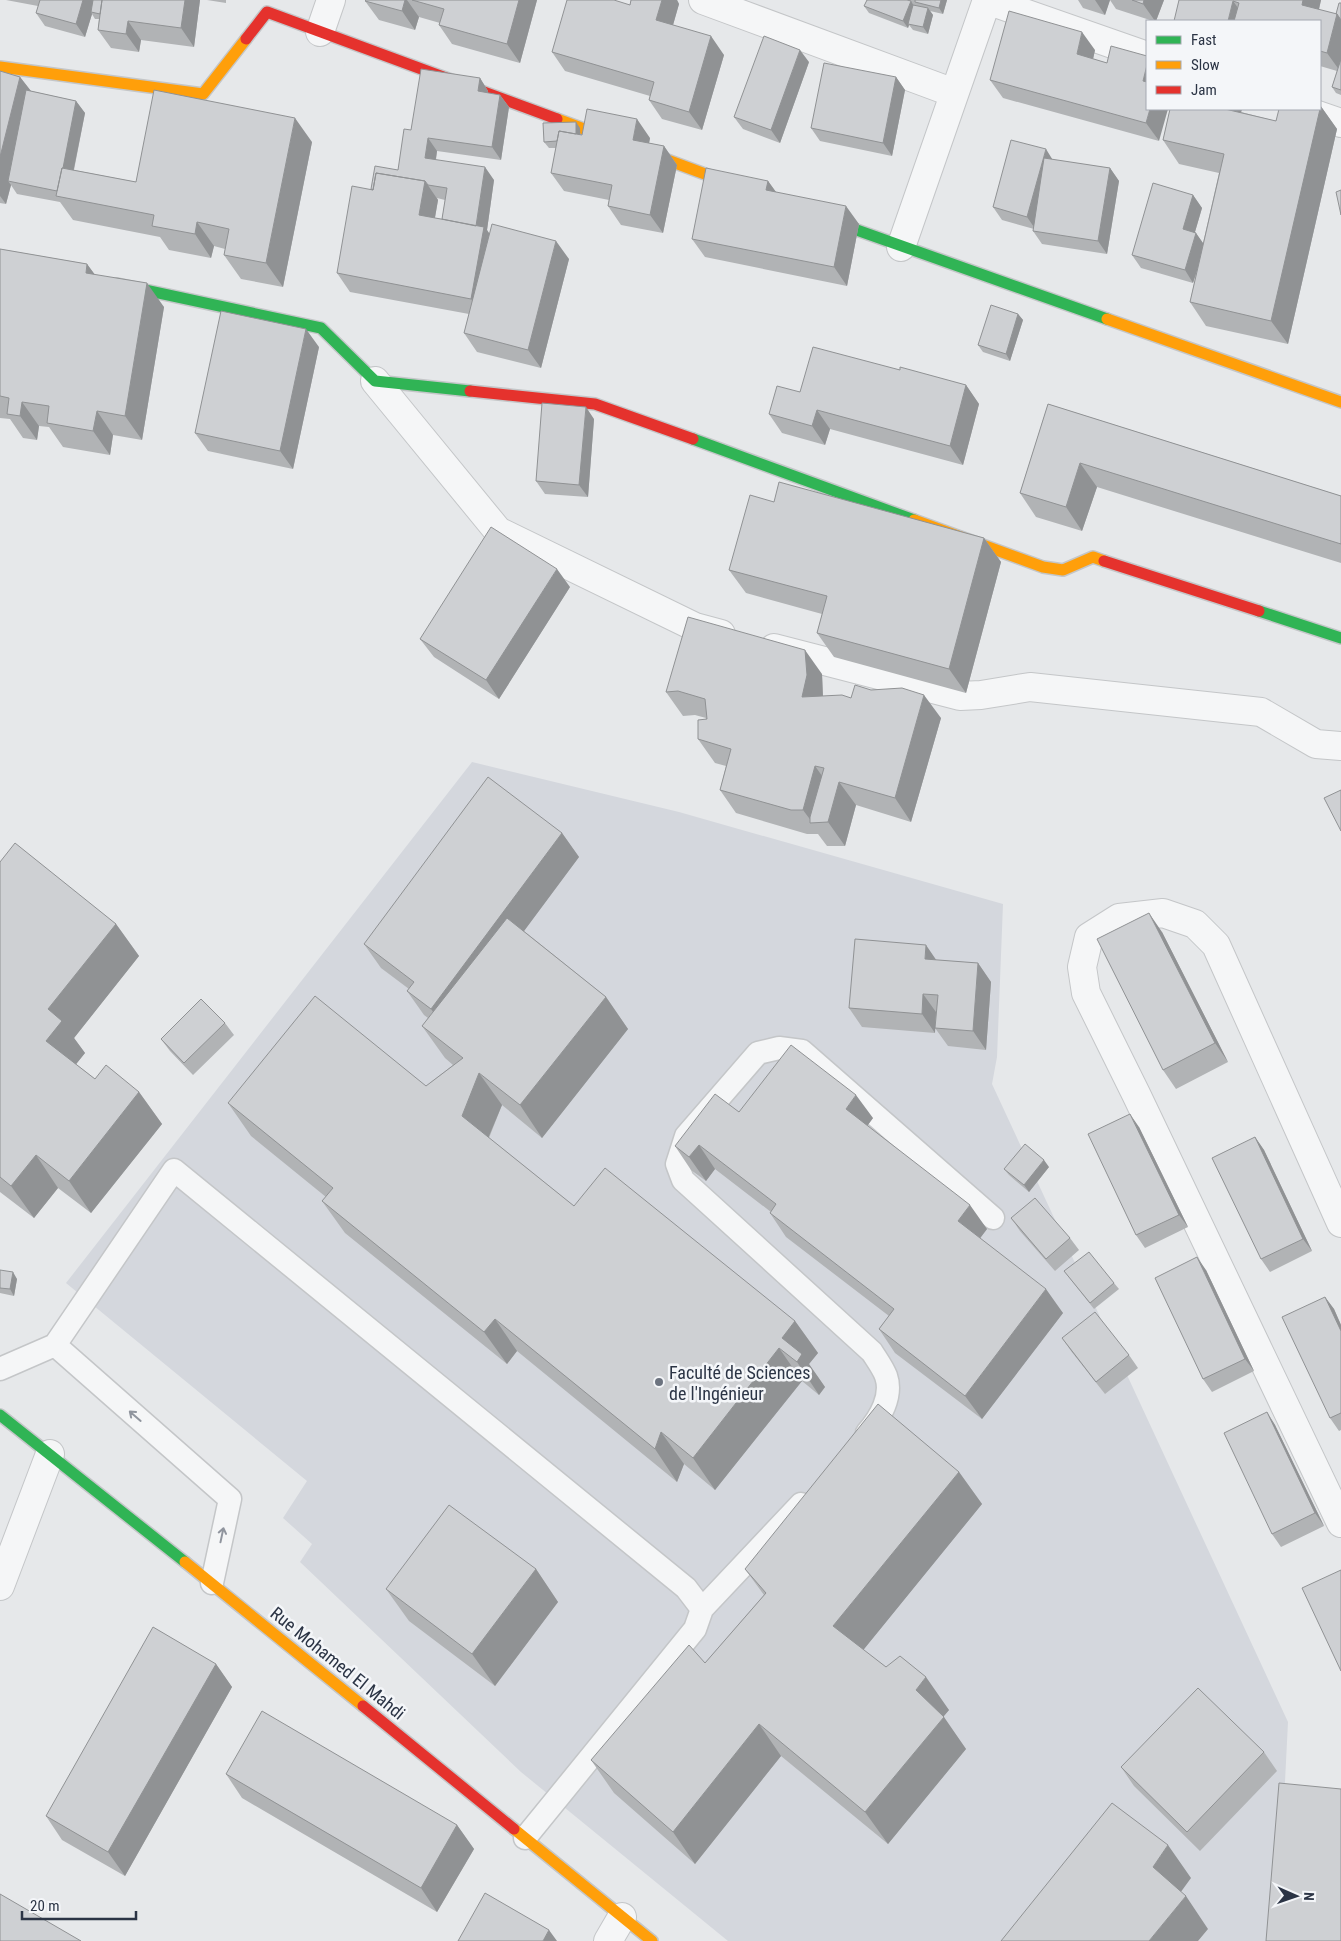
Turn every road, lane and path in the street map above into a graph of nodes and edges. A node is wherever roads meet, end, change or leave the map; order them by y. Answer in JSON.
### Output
{"nodes":[{"id":1,"x":330,"y":0,"type":"edge"},
{"id":2,"x":703,"y":0,"type":"edge"},
{"id":3,"x":987,"y":0,"type":"edge"},
{"id":4,"x":320,"y":32,"type":"junction"},
{"id":5,"x":1146,"y":56,"type":"edge"},
{"id":6,"x":0,"y":67,"type":"edge"},
{"id":7,"x":954,"y":93,"type":"junction"},
{"id":8,"x":1303,"y":110,"type":"edge"},
{"id":9,"x":1341,"y":123,"type":"edge"},
{"id":10,"x":751,"y":192,"type":"edge"},
{"id":11,"x":808,"y":212,"type":"edge"},
{"id":12,"x":901,"y":247,"type":"junction"},
{"id":13,"x":107,"y":282,"type":"edge"},
{"id":14,"x":375,"y":381,"type":"junction"},
{"id":15,"x":1341,"y":402,"type":"edge"},
{"id":16,"x":1341,"y":638,"type":"edge"},
{"id":17,"x":1341,"y":746,"type":"edge"},
{"id":18,"x":993,"y":1218,"type":"dead end"},
{"id":19,"x":1341,"y":1224,"type":"edge"},
{"id":20,"x":55,"y":1345,"type":"junction"},
{"id":21,"x":0,"y":1369,"type":"edge"},
{"id":22,"x":0,"y":1415,"type":"edge"},
{"id":23,"x":855,"y":1445,"type":"edge"},
{"id":24,"x":50,"y":1454,"type":"junction"},
{"id":25,"x":816,"y":1488,"type":"edge"},
{"id":26,"x":1341,"y":1523,"type":"edge"},
{"id":27,"x":212,"y":1582,"type":"junction"},
{"id":28,"x":0,"y":1586,"type":"edge"},
{"id":29,"x":702,"y":1609,"type":"junction"},
{"id":30,"x":526,"y":1838,"type":"junction"},
{"id":31,"x":622,"y":1917,"type":"junction"},
{"id":32,"x":608,"y":1941,"type":"edge"},
{"id":33,"x":652,"y":1941,"type":"edge"}],
"edges":[{"from":1,"to":4,"type":"street"},
{"from":2,"to":7,"type":"street"},
{"from":3,"to":5,"type":"street"},
{"from":3,"to":7,"type":"street"},
{"from":4,"to":6,"type":"street"},
{"from":4,"to":10,"type":"street"},
{"from":7,"to":12,"type":"street"},
{"from":8,"to":9,"type":"street"},
{"from":11,"to":12,"type":"street"},
{"from":12,"to":15,"type":"street"},
{"from":13,"to":14,"type":"street"},
{"from":14,"to":16,"type":"street"},
{"from":14,"to":17,"type":"street"},
{"from":18,"to":23,"type":"lane"},
{"from":19,"to":26,"type":"street"},
{"from":20,"to":21,"type":"lane"},
{"from":27,"to":20,"type":"lane","one_way":true},
{"from":20,"to":29,"type":"lane"},
{"from":22,"to":24,"type":"street","name":"Rue Mohamed El Mahdi"},
{"from":24,"to":27,"type":"street","name":"Rue Mohamed El Mahdi"},
{"from":24,"to":28,"type":"street"},
{"from":25,"to":29,"type":"lane"},
{"from":27,"to":30,"type":"street","name":"Rue Mohamed El Mahdi"},
{"from":29,"to":30,"type":"lane"},
{"from":30,"to":31,"type":"street","name":"Rue Mohamed El Mahdi"},
{"from":31,"to":32,"type":"street"},
{"from":31,"to":33,"type":"street","name":"Rue Mohamed El Mahdi"}]}
